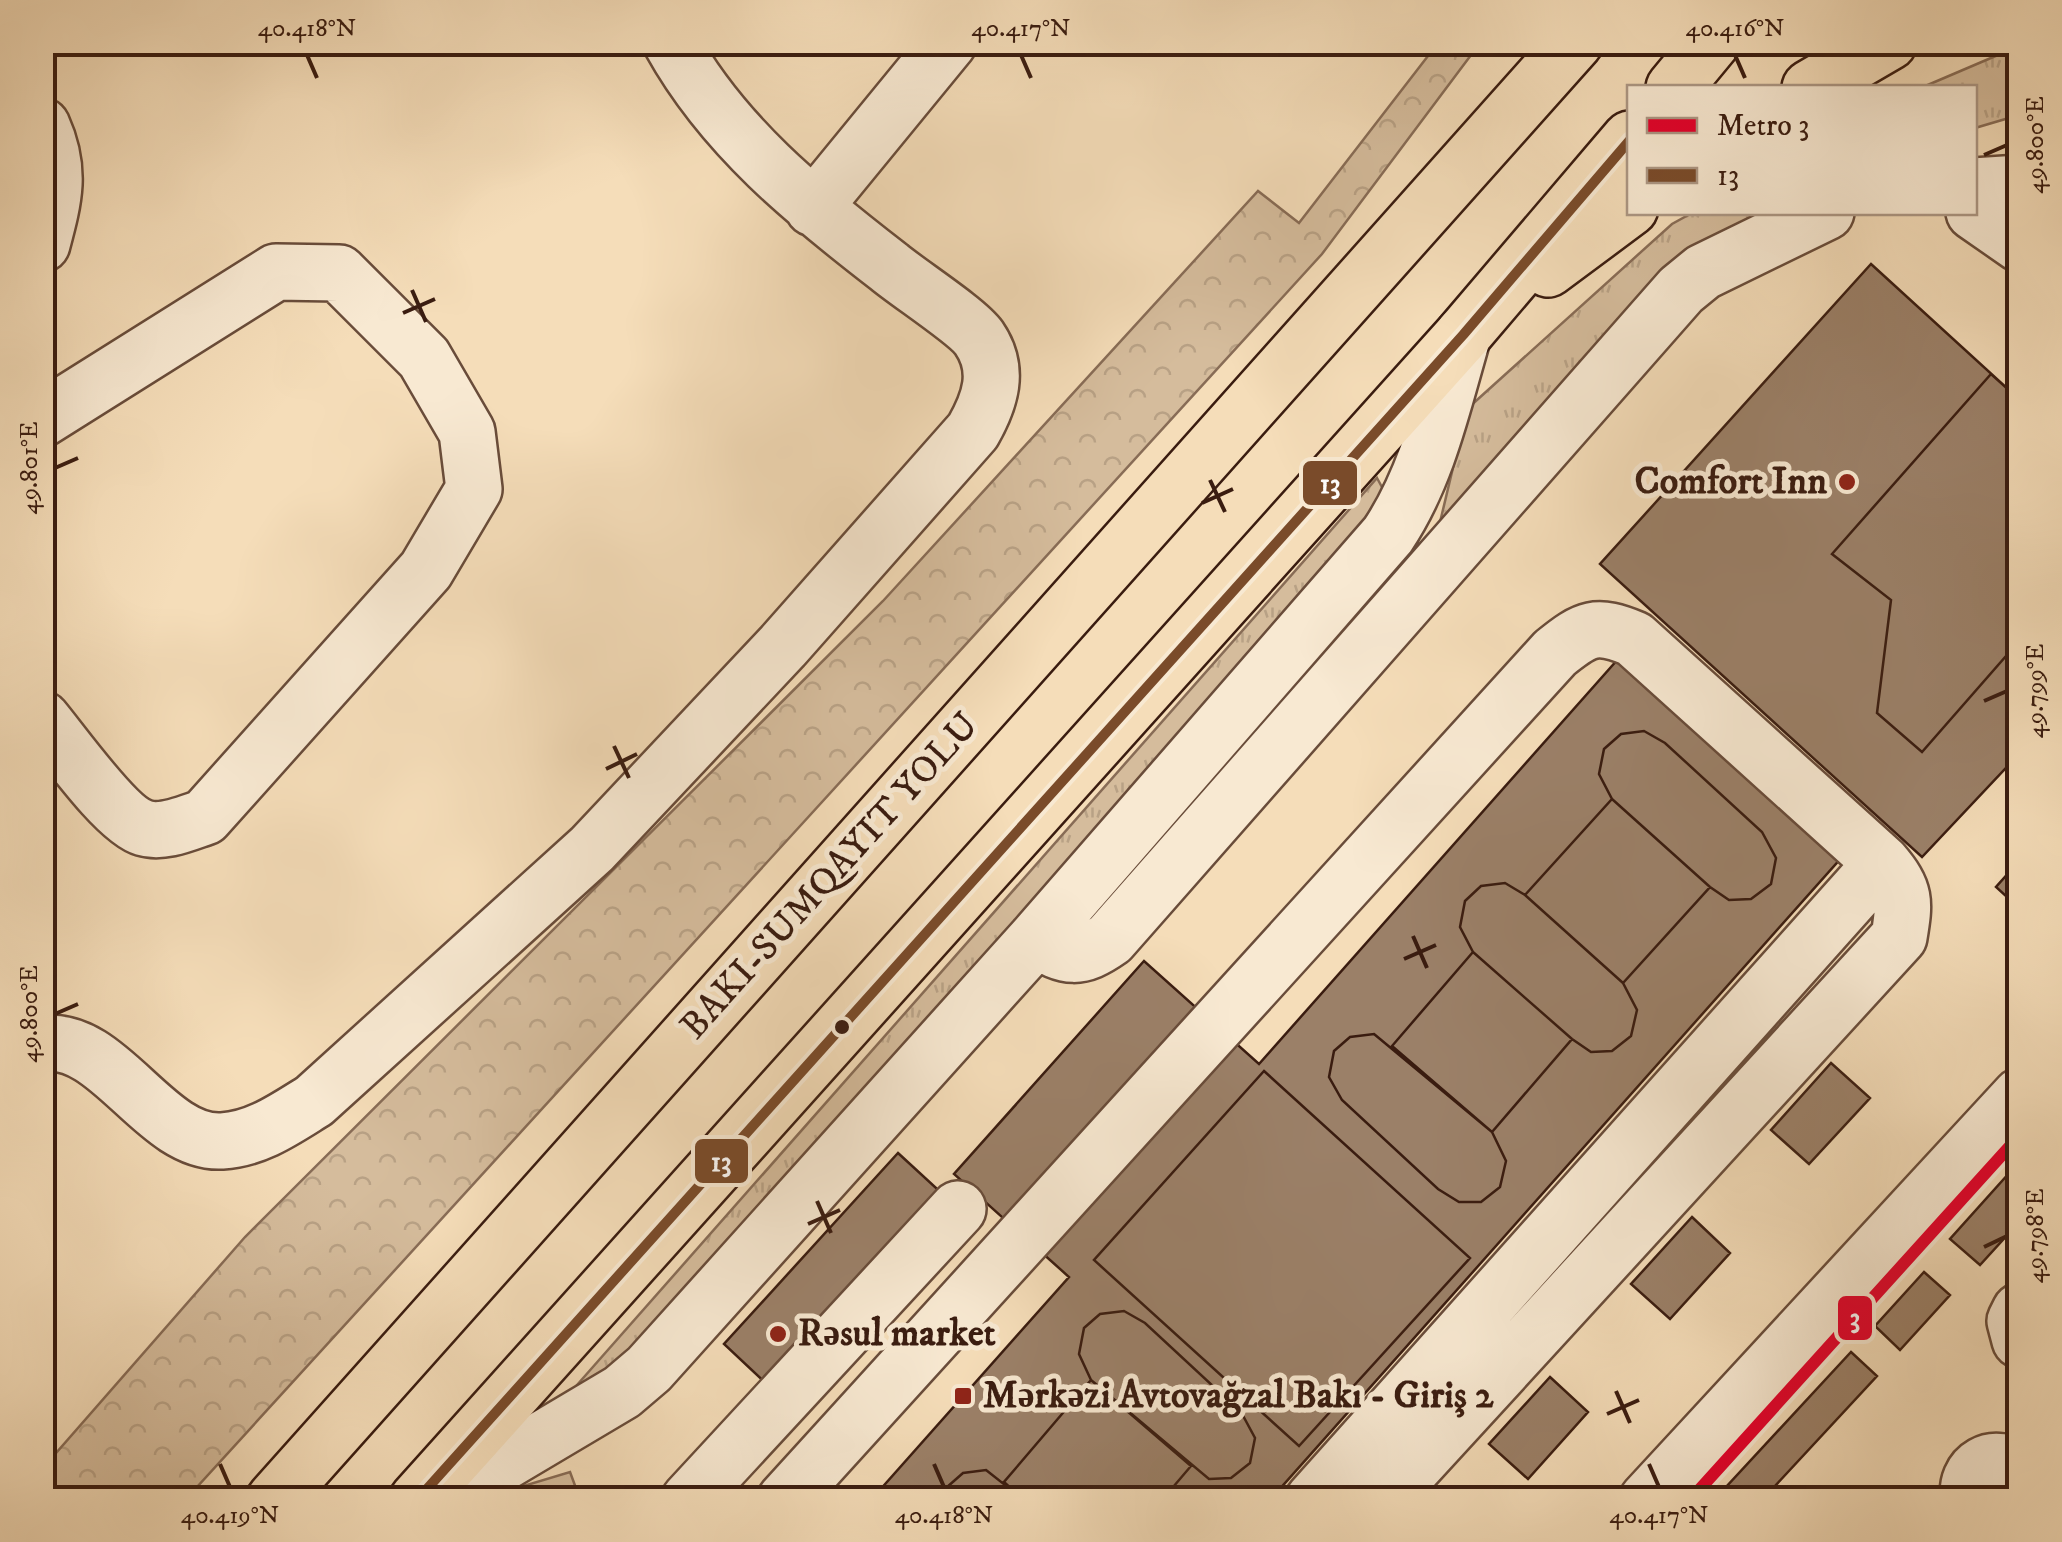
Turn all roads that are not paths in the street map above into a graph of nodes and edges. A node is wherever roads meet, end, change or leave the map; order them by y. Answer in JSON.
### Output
{"nodes":[{"id":1,"x":672,"y":42,"type":"edge"},
{"id":2,"x":949,"y":42,"type":"edge"},
{"id":3,"x":1575,"y":42,"type":"edge"},
{"id":4,"x":1712,"y":42,"type":"edge"},
{"id":5,"x":1889,"y":42,"type":"edge"},
{"id":6,"x":1676,"y":85,"type":"edge"},
{"id":7,"x":1815,"y":85,"type":"edge"},
{"id":8,"x":42,"y":126,"type":"edge"},
{"id":9,"x":1627,"y":144,"type":"edge"},
{"id":10,"x":2020,"y":183,"type":"edge"},
{"id":11,"x":1977,"y":186,"type":"edge"},
{"id":12,"x":813,"y":208,"type":"junction"},
{"id":13,"x":1627,"y":210,"type":"edge"},
{"id":14,"x":1977,"y":214,"type":"edge"},
{"id":15,"x":1820,"y":215,"type":"edge"},
{"id":16,"x":42,"y":244,"type":"edge"},
{"id":17,"x":2020,"y":244,"type":"edge"},
{"id":18,"x":1463,"y":335,"type":"junction"},
{"id":19,"x":42,"y":419,"type":"edge"},
{"id":20,"x":42,"y":719,"type":"edge"},
{"id":21,"x":1882,"y":863,"type":"junction"},
{"id":22,"x":1036,"y":939,"type":"junction"},
{"id":23,"x":42,"y":1044,"type":"edge"},
{"id":24,"x":2020,"y":1096,"type":"edge"},
{"id":25,"x":958,"y":1208,"type":"dead end"},
{"id":26,"x":2020,"y":1311,"type":"edge"},
{"id":27,"x":2020,"y":1340,"type":"edge"},
{"id":28,"x":2020,"y":1471,"type":"edge"},
{"id":29,"x":274,"y":1500,"type":"edge"},
{"id":30,"x":417,"y":1500,"type":"edge"},
{"id":31,"x":440,"y":1500,"type":"edge"},
{"id":32,"x":689,"y":1500,"type":"edge"},
{"id":33,"x":785,"y":1500,"type":"edge"},
{"id":34,"x":1313,"y":1500,"type":"edge"},
{"id":35,"x":1383,"y":1500,"type":"edge"},
{"id":36,"x":1647,"y":1500,"type":"edge"},
{"id":37,"x":1969,"y":1500,"type":"edge"}],
"edges":[{"from":1,"to":12,"type":"street"},
{"from":2,"to":12,"type":"street"},
{"from":3,"to":29,"type":"highway"},
{"from":4,"to":6,"type":"highway"},
{"from":5,"to":7,"type":"highway"},
{"from":8,"to":16,"type":"street"},
{"from":9,"to":18,"type":"highway"},
{"from":10,"to":11,"type":"street"},
{"from":12,"to":23,"type":"street"},
{"from":13,"to":18,"type":"highway"},
{"from":14,"to":17,"type":"street"},
{"from":15,"to":22,"type":"street"},
{"from":18,"to":22,"type":"street"},
{"from":18,"to":30,"type":"highway"},
{"from":19,"to":20,"type":"street"},
{"from":21,"to":33,"type":"street"},
{"from":21,"to":34,"type":"street"},
{"from":21,"to":35,"type":"street"},
{"from":22,"to":31,"type":"street"},
{"from":24,"to":36,"type":"street"},
{"from":25,"to":32,"type":"street"},
{"from":26,"to":27,"type":"street"},
{"from":28,"to":37,"type":"street"}]}
